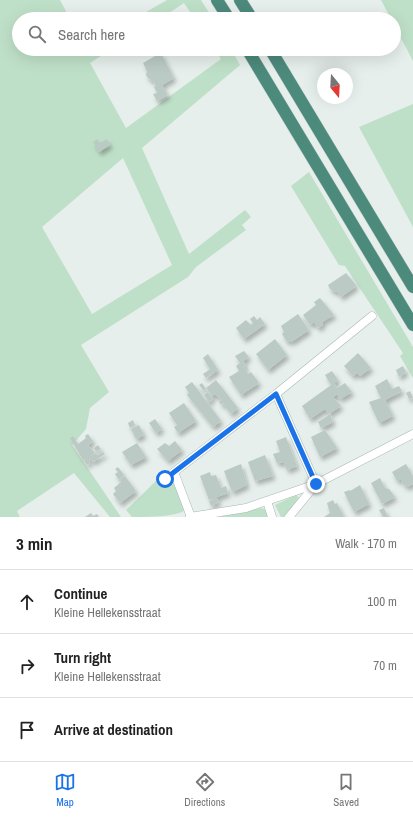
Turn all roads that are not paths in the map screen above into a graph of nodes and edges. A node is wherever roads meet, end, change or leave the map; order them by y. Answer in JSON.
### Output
{"nodes":[{"id":1,"x":217,"y":0,"type":"edge"},
{"id":2,"x":240,"y":0,"type":"edge"},
{"id":3,"x":225,"y":12,"type":"edge"},
{"id":4,"x":248,"y":12,"type":"edge"},
{"id":5,"x":251,"y":56,"type":"edge"},
{"id":6,"x":274,"y":56,"type":"edge"},
{"id":7,"x":413,"y":287,"type":"edge"},
{"id":8,"x":372,"y":316,"type":"dead end"},
{"id":9,"x":413,"y":325,"type":"edge"},
{"id":10,"x":276,"y":394,"type":"junction"},
{"id":11,"x":413,"y":434,"type":"edge"},
{"id":12,"x":174,"y":472,"type":"junction"},
{"id":13,"x":165,"y":479,"type":"dead end"},
{"id":14,"x":316,"y":484,"type":"junction"},
{"id":15,"x":268,"y":501,"type":"junction"},
{"id":16,"x":190,"y":517,"type":"edge"},
{"id":17,"x":272,"y":517,"type":"edge"},
{"id":18,"x":289,"y":517,"type":"edge"}],
"edges":[{"from":1,"to":3,"type":"highway"},
{"from":2,"to":4,"type":"highway"},
{"from":5,"to":9,"type":"highway"},
{"from":6,"to":7,"type":"highway"},
{"from":8,"to":10,"type":"street"},
{"from":10,"to":12,"type":"street"},
{"from":10,"to":14,"type":"street"},
{"from":11,"to":14,"type":"street"},
{"from":12,"to":13,"type":"street"},
{"from":12,"to":16,"type":"street"},
{"from":14,"to":15,"type":"street"},
{"from":14,"to":18,"type":"street"},
{"from":15,"to":16,"type":"street"},
{"from":15,"to":17,"type":"street"}]}
